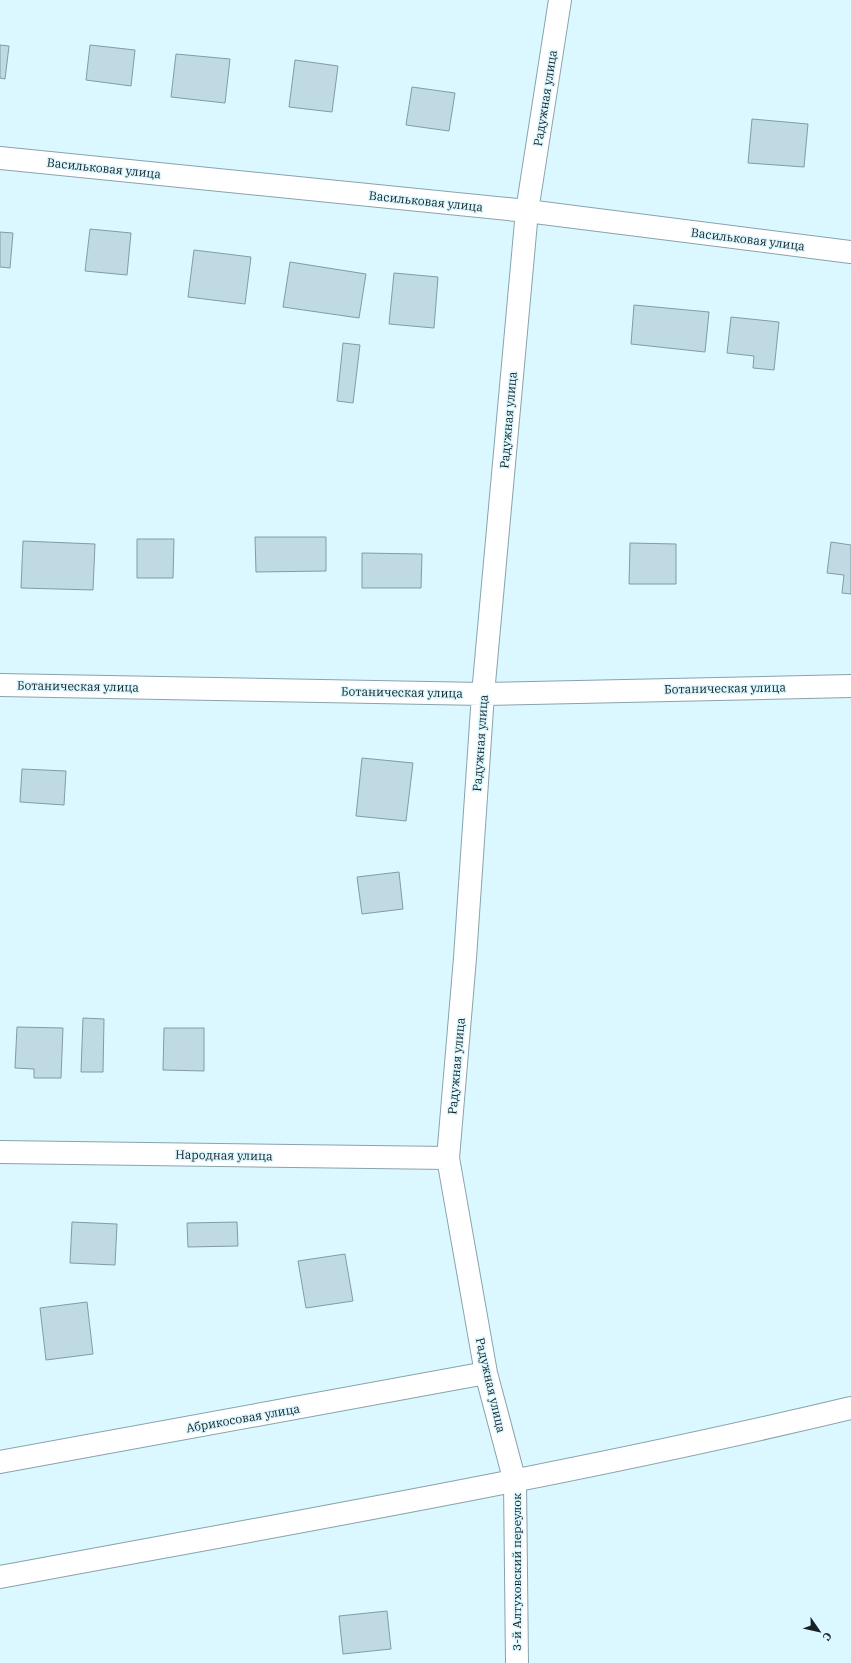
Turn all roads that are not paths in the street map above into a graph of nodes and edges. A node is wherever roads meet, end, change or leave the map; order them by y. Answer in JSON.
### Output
{"nodes":[{"id":1,"x":560,"y":0,"type":"edge"},
{"id":2,"x":0,"y":158,"type":"edge"},
{"id":3,"x":527,"y":211,"type":"junction"},
{"id":4,"x":851,"y":252,"type":"edge"},
{"id":5,"x":0,"y":685,"type":"edge"},
{"id":6,"x":851,"y":686,"type":"edge"},
{"id":7,"x":483,"y":694,"type":"junction"},
{"id":8,"x":0,"y":1152,"type":"edge"},
{"id":9,"x":448,"y":1158,"type":"junction"},
{"id":10,"x":486,"y":1373,"type":"junction"},
{"id":11,"x":851,"y":1408,"type":"edge"},
{"id":12,"x":0,"y":1462,"type":"edge"},
{"id":13,"x":515,"y":1482,"type":"junction"},
{"id":14,"x":0,"y":1577,"type":"edge"},
{"id":15,"x":517,"y":1663,"type":"edge"}],
"edges":[{"from":1,"to":3,"type":"street","name":"Радужная улица"},
{"from":2,"to":3,"type":"street","name":"Васильковая улица"},
{"from":3,"to":4,"type":"street","name":"Васильковая улица"},
{"from":3,"to":7,"type":"street","name":"Радужная улица"},
{"from":5,"to":7,"type":"street","name":"Ботаническая улица"},
{"from":6,"to":7,"type":"street","name":"Ботаническая улица"},
{"from":7,"to":9,"type":"street","name":"Радужная улица"},
{"from":8,"to":9,"type":"street","name":"Народная улица"},
{"from":9,"to":10,"type":"street","name":"Радужная улица"},
{"from":10,"to":12,"type":"street","name":"Абрикосовая улица"},
{"from":10,"to":13,"type":"street","name":"Радужная улица"},
{"from":11,"to":13,"type":"street"},
{"from":13,"to":14,"type":"street"},
{"from":13,"to":15,"type":"street","name":"3-й Алтуховский переулок"}]}
